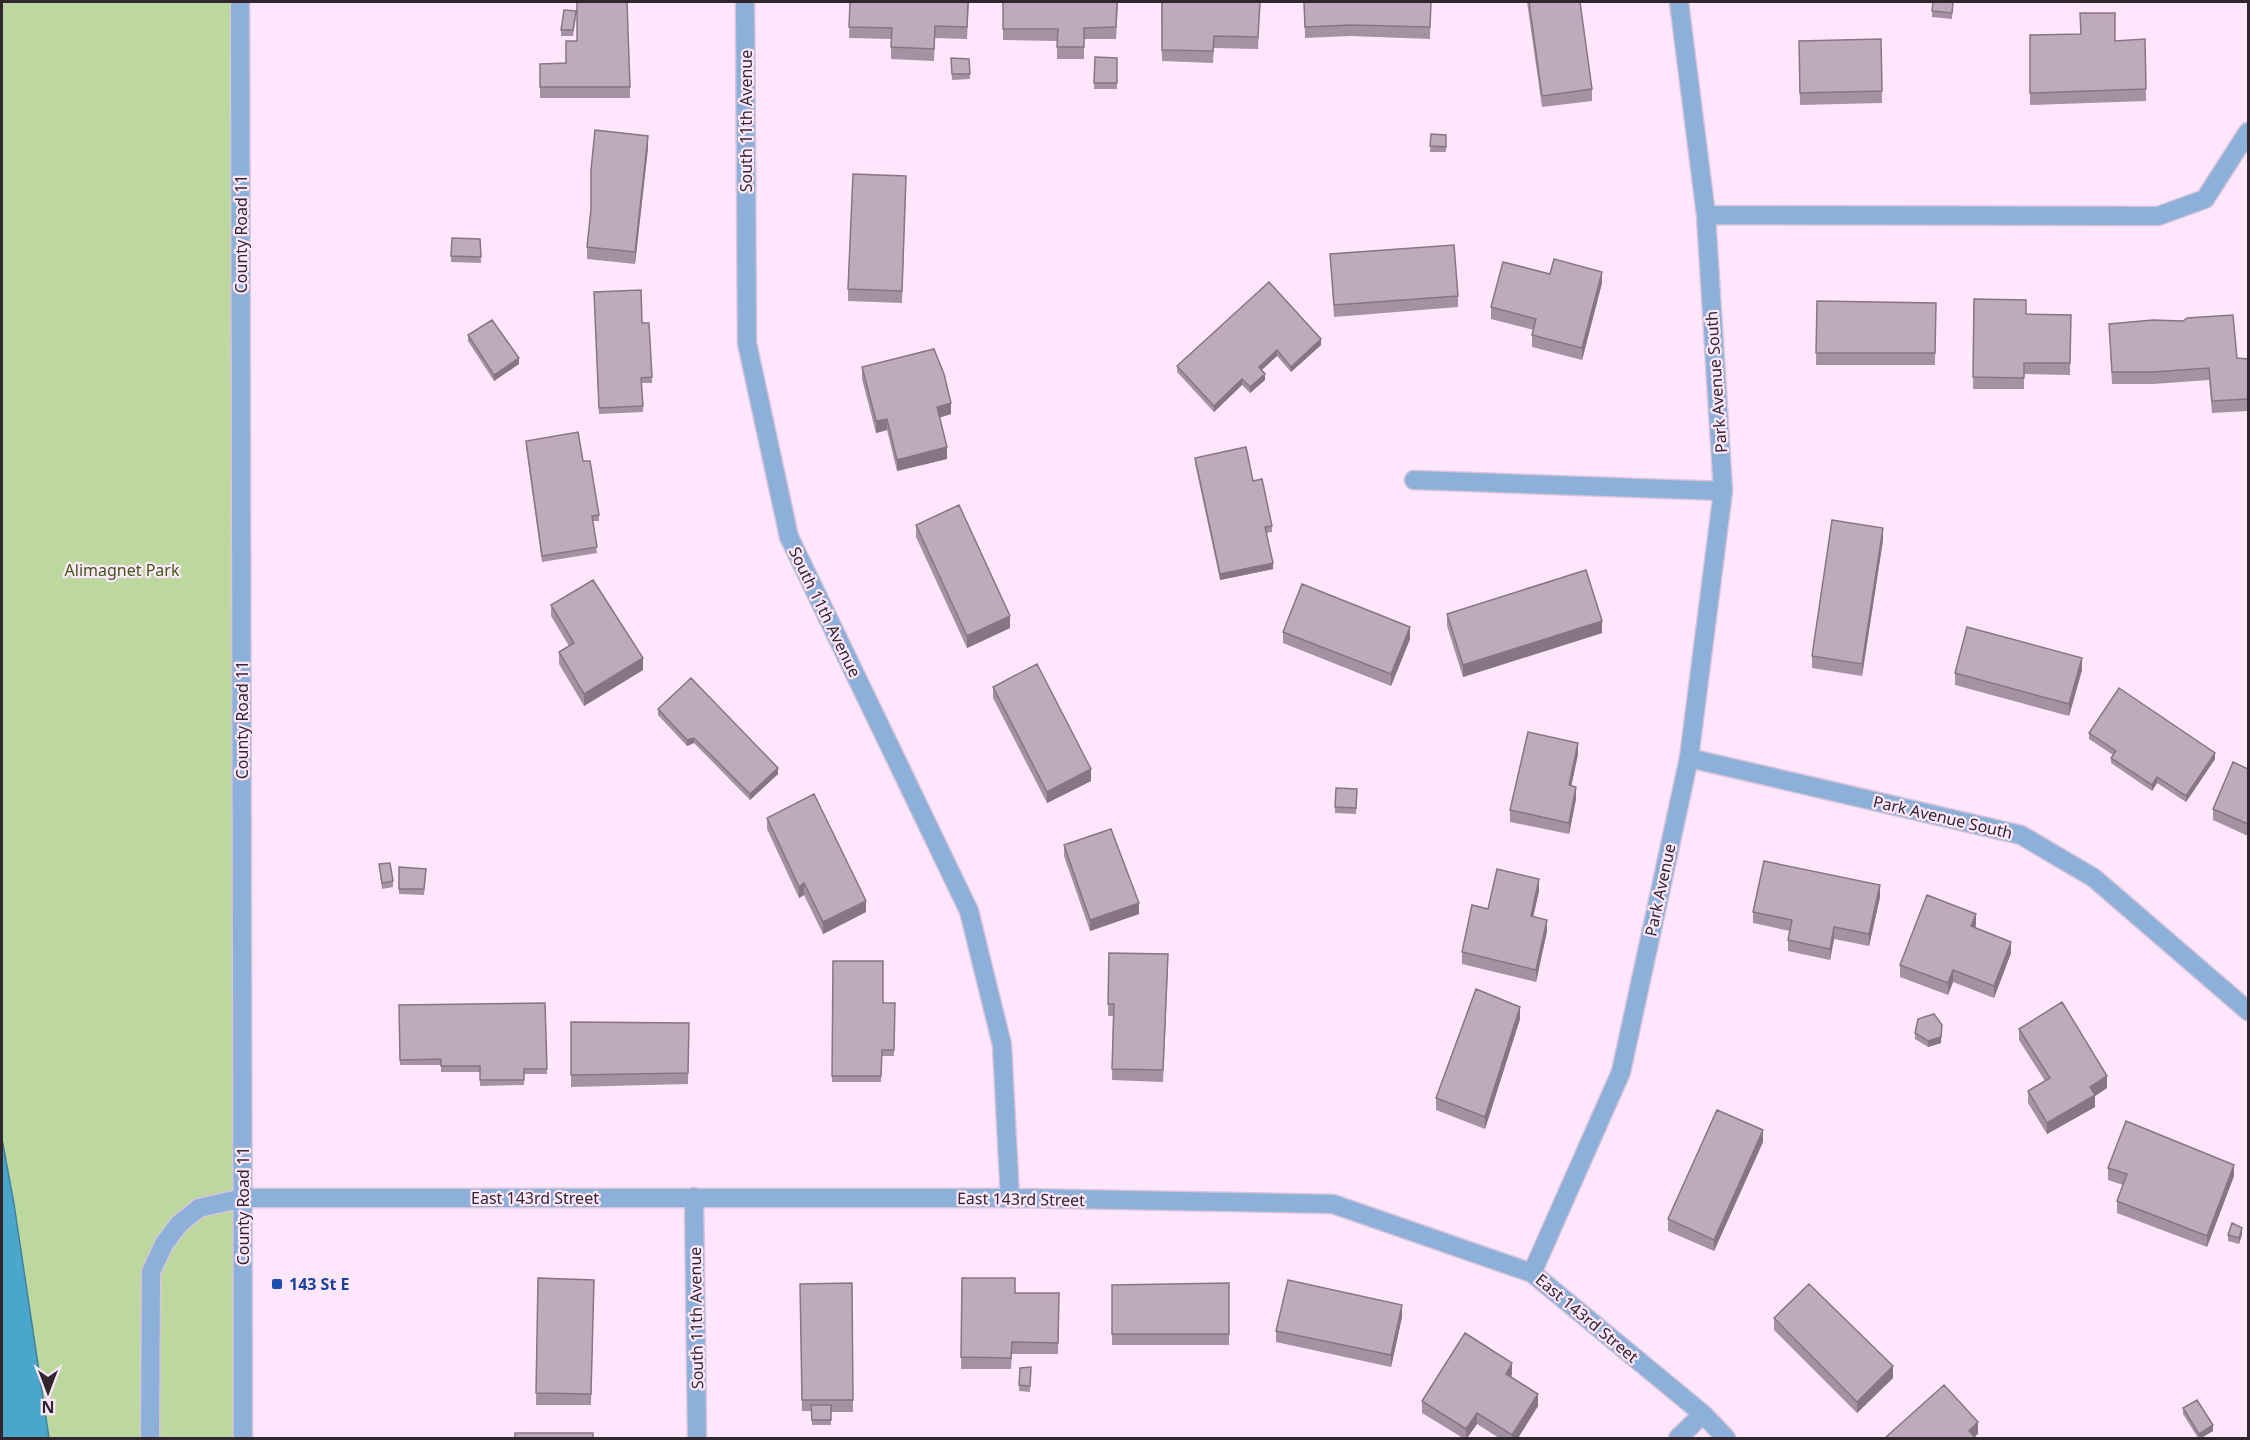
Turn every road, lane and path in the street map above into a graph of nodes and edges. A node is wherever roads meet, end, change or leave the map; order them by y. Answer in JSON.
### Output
{"nodes":[{"id":1,"x":240,"y":2,"type":"edge"},
{"id":2,"x":745,"y":2,"type":"edge"},
{"id":3,"x":1679,"y":2,"type":"edge"},
{"id":4,"x":2248,"y":132,"type":"edge"},
{"id":5,"x":1706,"y":215,"type":"junction"},
{"id":6,"x":1414,"y":480,"type":"dead end"},
{"id":7,"x":1724,"y":490,"type":"junction"},
{"id":8,"x":1689,"y":758,"type":"junction"},
{"id":9,"x":2248,"y":1011,"type":"edge"},
{"id":10,"x":694,"y":1197,"type":"junction"},
{"id":11,"x":243,"y":1198,"type":"junction"},
{"id":12,"x":1010,"y":1198,"type":"junction"},
{"id":13,"x":1532,"y":1273,"type":"junction"},
{"id":14,"x":1703,"y":1414,"type":"junction"},
{"id":15,"x":150,"y":1438,"type":"edge"},
{"id":16,"x":243,"y":1438,"type":"edge"},
{"id":17,"x":698,"y":1438,"type":"edge"},
{"id":18,"x":1678,"y":1438,"type":"edge"},
{"id":19,"x":1726,"y":1438,"type":"edge"}],
"edges":[{"from":1,"to":11,"type":"street","name":"County Road 11"},
{"from":2,"to":12,"type":"street","name":"South 11th Avenue"},
{"from":3,"to":5,"type":"street","name":"Park Avenue South"},
{"from":4,"to":5,"type":"street"},
{"from":5,"to":7,"type":"street","name":"Park Avenue South"},
{"from":6,"to":7,"type":"street"},
{"from":7,"to":8,"type":"street","name":"Park Avenue"},
{"from":8,"to":9,"type":"street","name":"Park Avenue South"},
{"from":8,"to":13,"type":"street","name":"Park Avenue"},
{"from":10,"to":11,"type":"street","name":"East 143rd Street"},
{"from":10,"to":12,"type":"street","name":"East 143rd Street"},
{"from":10,"to":17,"type":"street","name":"South 11th Avenue"},
{"from":11,"to":15,"type":"street","name":"East 143rd Street"},
{"from":11,"to":16,"type":"street","name":"County Road 11"},
{"from":12,"to":13,"type":"street","name":"East 143rd Street"},
{"from":13,"to":14,"type":"street","name":"East 143rd Street"},
{"from":14,"to":18,"type":"street"},
{"from":14,"to":19,"type":"street","name":"East 143rd Street"}]}
